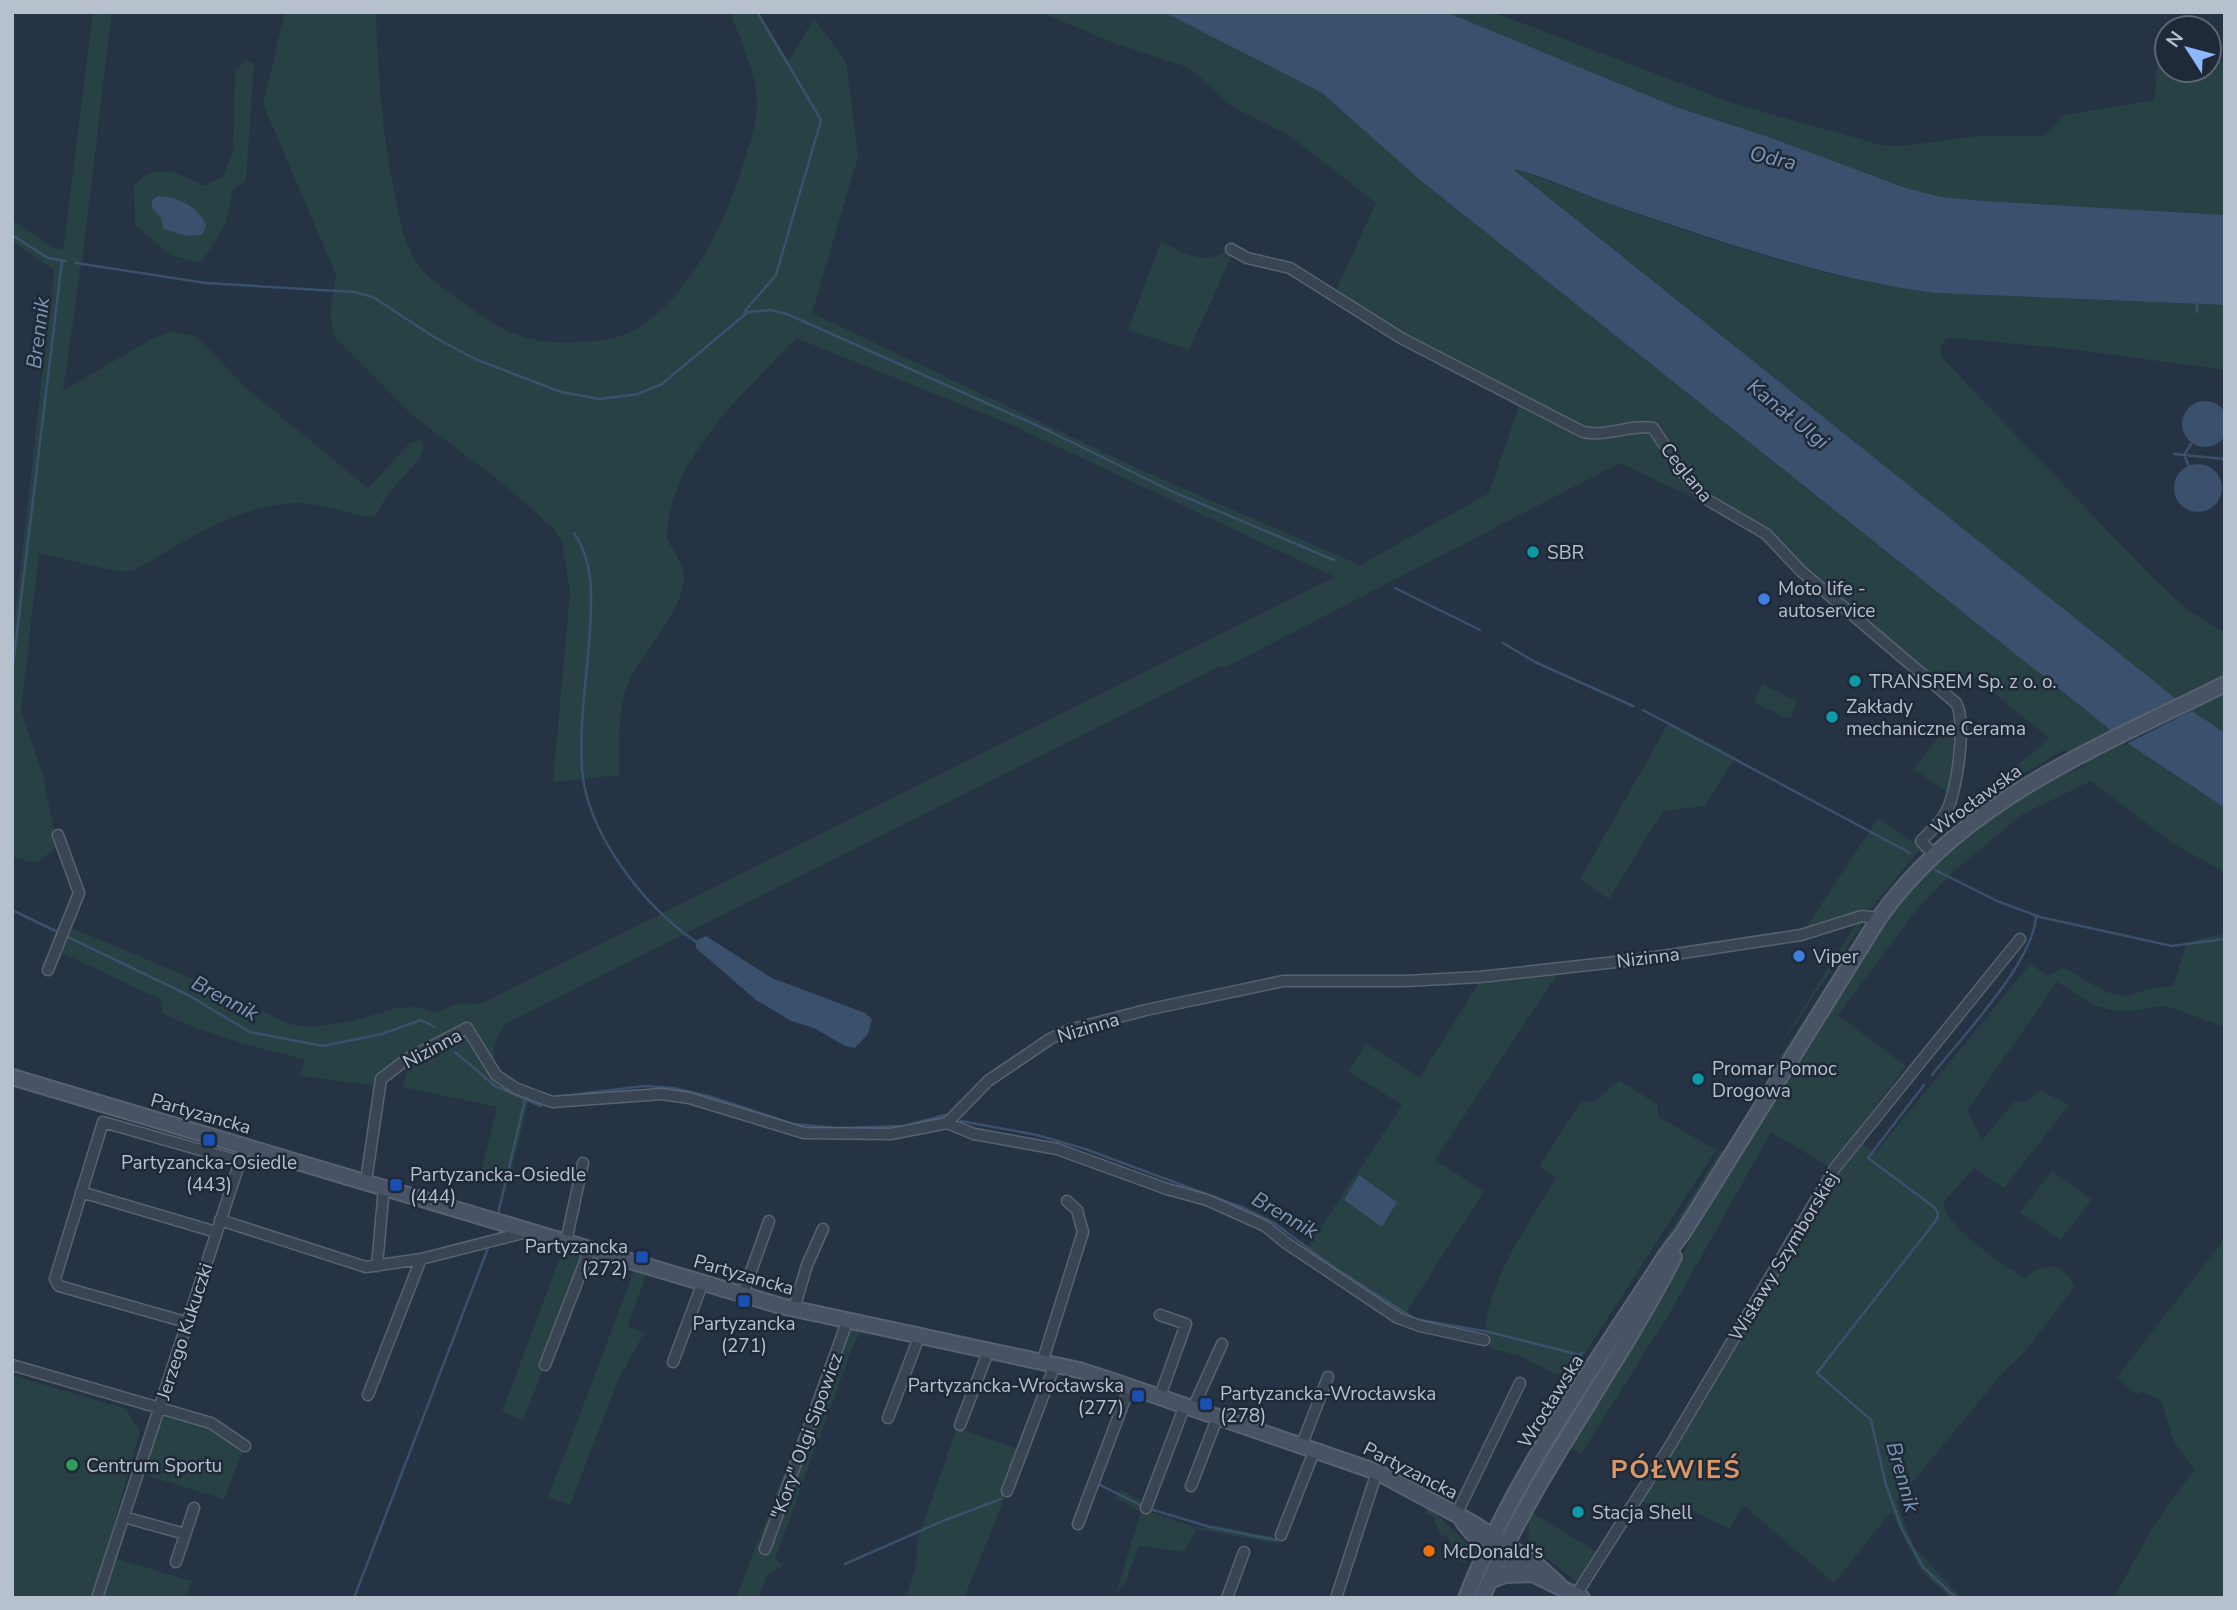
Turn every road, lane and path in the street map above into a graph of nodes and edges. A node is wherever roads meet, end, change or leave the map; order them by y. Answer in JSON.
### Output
{"nodes":[{"id":1,"x":1231,"y":249,"type":"dead end"},
{"id":2,"x":2225,"y":684,"type":"edge"},
{"id":3,"x":58,"y":835,"type":"dead end"},
{"id":4,"x":1933,"y":854,"type":"junction"},
{"id":5,"x":1879,"y":918,"type":"junction"},
{"id":6,"x":2020,"y":939,"type":"dead end"},
{"id":7,"x":48,"y":970,"type":"dead end"},
{"id":8,"x":13,"y":1080,"type":"edge"},
{"id":9,"x":947,"y":1123,"type":"junction"},
{"id":10,"x":245,"y":1146,"type":"junction"},
{"id":11,"x":240,"y":1161,"type":"junction"},
{"id":12,"x":583,"y":1163,"type":"dead end"},
{"id":13,"x":366,"y":1181,"type":"junction"},
{"id":14,"x":384,"y":1187,"type":"junction"},
{"id":15,"x":81,"y":1192,"type":"junction"},
{"id":16,"x":1067,"y":1200,"type":"dead end"},
{"id":17,"x":220,"y":1220,"type":"junction"},
{"id":18,"x":769,"y":1221,"type":"dead end"},
{"id":19,"x":823,"y":1229,"type":"dead end"},
{"id":20,"x":531,"y":1231,"type":"junction"},
{"id":21,"x":216,"y":1232,"type":"junction"},
{"id":22,"x":1683,"y":1233,"type":"junction"},
{"id":23,"x":566,"y":1242,"type":"junction"},
{"id":24,"x":590,"y":1249,"type":"junction"},
{"id":25,"x":421,"y":1259,"type":"junction"},
{"id":26,"x":377,"y":1266,"type":"junction"},
{"id":27,"x":703,"y":1282,"type":"junction"},
{"id":28,"x":743,"y":1294,"type":"junction"},
{"id":29,"x":794,"y":1309,"type":"junction"},
{"id":30,"x":1160,"y":1315,"type":"dead end"},
{"id":31,"x":186,"y":1322,"type":"junction"},
{"id":32,"x":847,"y":1322,"type":"junction"},
{"id":33,"x":919,"y":1337,"type":"junction"},
{"id":34,"x":1484,"y":1340,"type":"dead end"},
{"id":35,"x":1222,"y":1344,"type":"dead end"},
{"id":36,"x":988,"y":1352,"type":"junction"},
{"id":37,"x":673,"y":1362,"type":"dead end"},
{"id":38,"x":1048,"y":1364,"type":"junction"},
{"id":39,"x":12,"y":1365,"type":"edge"},
{"id":40,"x":545,"y":1365,"type":"dead end"},
{"id":41,"x":1328,"y":1377,"type":"dead end"},
{"id":42,"x":1520,"y":1383,"type":"dead end"},
{"id":43,"x":1130,"y":1386,"type":"junction"},
{"id":44,"x":368,"y":1395,"type":"dead end"},
{"id":45,"x":1160,"y":1396,"type":"junction"},
{"id":46,"x":1189,"y":1406,"type":"junction"},
{"id":47,"x":159,"y":1408,"type":"junction"},
{"id":48,"x":1219,"y":1416,"type":"junction"},
{"id":49,"x":888,"y":1418,"type":"dead end"},
{"id":50,"x":960,"y":1425,"type":"dead end"},
{"id":51,"x":245,"y":1446,"type":"dead end"},
{"id":52,"x":1308,"y":1446,"type":"junction"},
{"id":53,"x":1377,"y":1472,"type":"junction"},
{"id":54,"x":1191,"y":1486,"type":"dead end"},
{"id":55,"x":1007,"y":1491,"type":"dead end"},
{"id":56,"x":194,"y":1508,"type":"dead end"},
{"id":57,"x":1146,"y":1508,"type":"dead end"},
{"id":58,"x":1458,"y":1516,"type":"junction"},
{"id":59,"x":124,"y":1517,"type":"junction"},
{"id":60,"x":1503,"y":1517,"type":"junction"},
{"id":61,"x":1078,"y":1524,"type":"dead end"},
{"id":62,"x":185,"y":1534,"type":"junction"},
{"id":63,"x":1281,"y":1535,"type":"dead end"},
{"id":64,"x":1497,"y":1545,"type":"junction"},
{"id":65,"x":765,"y":1549,"type":"dead end"},
{"id":66,"x":1244,"y":1552,"type":"dead end"},
{"id":67,"x":176,"y":1562,"type":"dead end"},
{"id":68,"x":1533,"y":1573,"type":"junction"},
{"id":69,"x":1489,"y":1581,"type":"junction"},
{"id":70,"x":1559,"y":1585,"type":"junction"},
{"id":71,"x":1579,"y":1596,"type":"edge"},
{"id":72,"x":97,"y":1598,"type":"edge"},
{"id":73,"x":1227,"y":1598,"type":"edge"},
{"id":74,"x":1336,"y":1598,"type":"edge"},
{"id":75,"x":1466,"y":1598,"type":"edge"},
{"id":76,"x":1482,"y":1598,"type":"edge"}],
"edges":[{"from":1,"to":4,"type":"street","name":"Ceglana"},
{"from":2,"to":4,"type":"main road","name":"Wrocławska"},
{"from":3,"to":7,"type":"street"},
{"from":4,"to":5,"type":"main road","name":"Wrocławska"},
{"from":5,"to":9,"type":"street","name":"Nizinna"},
{"from":5,"to":22,"type":"main road","name":"Wrocławska"},
{"from":6,"to":71,"type":"street","name":"Wisławy Szymborskiej"},
{"from":8,"to":10,"type":"main road","name":"Partyzancka"},
{"from":9,"to":13,"type":"street","name":"Nizinna"},
{"from":9,"to":34,"type":"street"},
{"from":10,"to":11,"type":"street","name":"Jerzego Kukuczki"},
{"from":10,"to":13,"type":"main road","name":"Partyzancka"},
{"from":11,"to":15,"type":"street"},
{"from":11,"to":17,"type":"street","name":"Jerzego Kukuczki"},
{"from":12,"to":23,"type":"street"},
{"from":13,"to":14,"type":"main road","name":"Partyzancka"},
{"from":14,"to":20,"type":"main road","name":"Partyzancka"},
{"from":14,"to":26,"type":"street"},
{"from":15,"to":21,"type":"street"},
{"from":15,"to":31,"type":"street"},
{"from":16,"to":38,"type":"street"},
{"from":17,"to":21,"type":"street","name":"Jerzego Kukuczki"},
{"from":17,"to":26,"type":"street"},
{"from":18,"to":28,"type":"street"},
{"from":19,"to":29,"type":"street"},
{"from":20,"to":23,"type":"main road","name":"Partyzancka"},
{"from":20,"to":25,"type":"street"},
{"from":21,"to":31,"type":"street","name":"Jerzego Kukuczki"},
{"from":22,"to":60,"type":"main road","name":"Wrocławska"},
{"from":22,"to":64,"type":"main road","name":"Wrocławska"},
{"from":23,"to":24,"type":"main road","name":"Partyzancka"},
{"from":24,"to":27,"type":"main road","name":"Partyzancka"},
{"from":24,"to":40,"type":"street"},
{"from":25,"to":26,"type":"street"},
{"from":25,"to":44,"type":"street"},
{"from":27,"to":28,"type":"main road","name":"Partyzancka"},
{"from":27,"to":37,"type":"street"},
{"from":28,"to":29,"type":"main road","name":"Partyzancka"},
{"from":29,"to":32,"type":"main road","name":"Partyzancka"},
{"from":30,"to":45,"type":"street"},
{"from":31,"to":47,"type":"street","name":"Jerzego Kukuczki"},
{"from":32,"to":33,"type":"main road","name":"Partyzancka"},
{"from":32,"to":65,"type":"street","name":"\"Kory\" Olgi Sipowicz"},
{"from":33,"to":36,"type":"main road","name":"Partyzancka"},
{"from":33,"to":49,"type":"street"},
{"from":35,"to":46,"type":"street"},
{"from":36,"to":38,"type":"main road","name":"Partyzancka"},
{"from":36,"to":50,"type":"street"},
{"from":38,"to":43,"type":"main road","name":"Partyzancka"},
{"from":38,"to":55,"type":"street"},
{"from":39,"to":47,"type":"street"},
{"from":41,"to":52,"type":"street"},
{"from":42,"to":58,"type":"street"},
{"from":43,"to":45,"type":"main road","name":"Partyzancka"},
{"from":43,"to":61,"type":"street"},
{"from":45,"to":46,"type":"main road","name":"Partyzancka"},
{"from":46,"to":48,"type":"main road","name":"Partyzancka"},
{"from":46,"to":57,"type":"street"},
{"from":47,"to":51,"type":"street"},
{"from":47,"to":59,"type":"street","name":"Jerzego Kukuczki"},
{"from":48,"to":52,"type":"main road","name":"Partyzancka"},
{"from":48,"to":54,"type":"street"},
{"from":52,"to":53,"type":"main road","name":"Partyzancka"},
{"from":52,"to":63,"type":"street"},
{"from":53,"to":58,"type":"main road","name":"Partyzancka"},
{"from":53,"to":74,"type":"street"},
{"from":56,"to":62,"type":"street"},
{"from":58,"to":60,"type":"main road"},
{"from":58,"to":64,"type":"main road","name":"Partyzancka"},
{"from":59,"to":62,"type":"street"},
{"from":59,"to":72,"type":"street","name":"Jerzego Kukuczki"},
{"from":60,"to":64,"type":"main road","name":"Wrocławska"},
{"from":62,"to":67,"type":"street"},
{"from":64,"to":68,"type":"main road"},
{"from":64,"to":69,"type":"main road","name":"Wrocławska"},
{"from":64,"to":70,"type":"main road"},
{"from":64,"to":75,"type":"main road","name":"Wrocławska"},
{"from":66,"to":73,"type":"street"},
{"from":68,"to":69,"type":"main road"},
{"from":68,"to":70,"type":"main road"},
{"from":69,"to":76,"type":"main road","name":"Wrocławska"},
{"from":70,"to":71,"type":"main road"}]}
